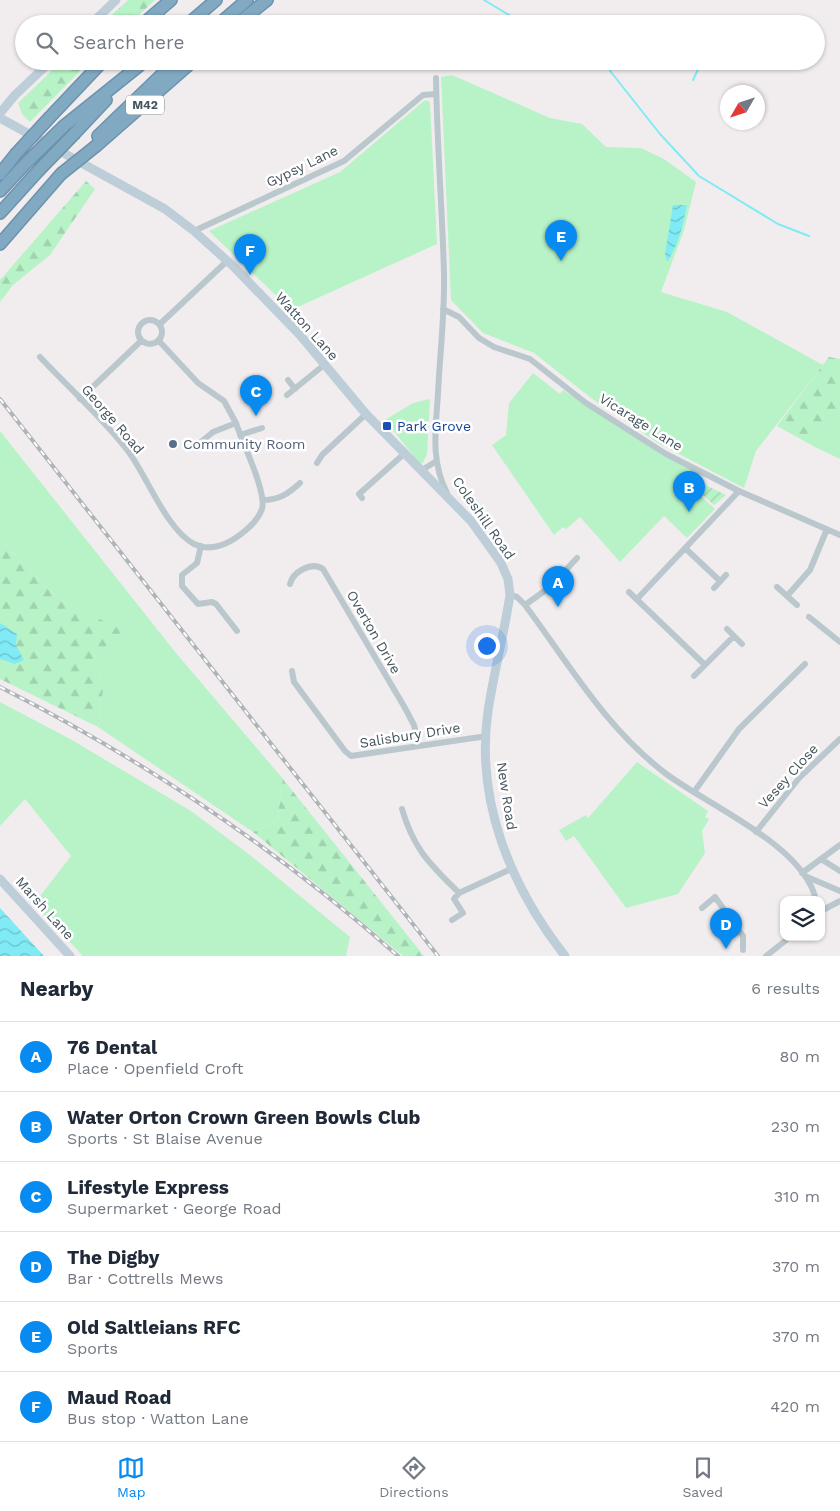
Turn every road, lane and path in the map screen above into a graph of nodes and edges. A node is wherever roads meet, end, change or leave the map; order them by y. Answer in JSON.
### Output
{"nodes":[{"id":1,"x":116,"y":0,"type":"edge"},
{"id":2,"x":171,"y":0,"type":"edge"},
{"id":3,"x":216,"y":0,"type":"edge"},
{"id":4,"x":247,"y":0,"type":"edge"},
{"id":5,"x":267,"y":0,"type":"edge"},
{"id":6,"x":100,"y":15,"type":"edge"},
{"id":7,"x":154,"y":15,"type":"edge"},
{"id":8,"x":198,"y":15,"type":"edge"},
{"id":9,"x":229,"y":15,"type":"edge"},
{"id":10,"x":248,"y":15,"type":"edge"},
{"id":11,"x":41,"y":70,"type":"edge"},
{"id":12,"x":94,"y":70,"type":"edge"},
{"id":13,"x":167,"y":70,"type":"edge"},
{"id":14,"x":182,"y":70,"type":"edge"},
{"id":15,"x":133,"y":71,"type":"joint"},
{"id":16,"x":436,"y":78,"type":"dead end"},
{"id":17,"x":436,"y":94,"type":"junction"},
{"id":18,"x":0,"y":113,"type":"edge"},
{"id":19,"x":0,"y":118,"type":"edge"},
{"id":20,"x":94,"y":144,"type":"junction"},
{"id":21,"x":0,"y":174,"type":"edge"},
{"id":22,"x":0,"y":191,"type":"edge"},
{"id":23,"x":0,"y":213,"type":"edge"},
{"id":24,"x":194,"y":231,"type":"junction"},
{"id":25,"x":0,"y":244,"type":"edge"},
{"id":26,"x":226,"y":262,"type":"junction"},
{"id":27,"x":443,"y":309,"type":"junction"},
{"id":28,"x":160,"y":324,"type":"junction"},
{"id":29,"x":141,"y":341,"type":"junction"},
{"id":30,"x":159,"y":341,"type":"junction"},
{"id":31,"x":40,"y":357,"type":"dead end"},
{"id":32,"x":324,"y":365,"type":"junction"},
{"id":33,"x":288,"y":380,"type":"dead end"},
{"id":34,"x":294,"y":389,"type":"junction"},
{"id":35,"x":288,"y":395,"type":"dead end"},
{"id":36,"x":80,"y":400,"type":"junction"},
{"id":37,"x":366,"y":414,"type":"junction"},
{"id":38,"x":236,"y":423,"type":"junction"},
{"id":39,"x":262,"y":428,"type":"dead end"},
{"id":40,"x":240,"y":435,"type":"junction"},
{"id":41,"x":196,"y":447,"type":"dead end"},
{"id":42,"x":405,"y":453,"type":"junction"},
{"id":43,"x":435,"y":462,"type":"junction"},
{"id":44,"x":317,"y":463,"type":"dead end"},
{"id":45,"x":422,"y":470,"type":"junction"},
{"id":46,"x":300,"y":483,"type":"dead end"},
{"id":47,"x":739,"y":491,"type":"junction"},
{"id":48,"x":449,"y":496,"type":"junction"},
{"id":49,"x":362,"y":498,"type":"dead end"},
{"id":50,"x":263,"y":500,"type":"junction"},
{"id":51,"x":827,"y":529,"type":"junction"},
{"id":52,"x":840,"y":535,"type":"edge"},
{"id":53,"x":201,"y":546,"type":"junction"},
{"id":54,"x":685,"y":548,"type":"junction"},
{"id":55,"x":577,"y":558,"type":"dead end"},
{"id":56,"x":726,"y":575,"type":"dead end"},
{"id":57,"x":720,"y":581,"type":"junction"},
{"id":58,"x":290,"y":584,"type":"dead end"},
{"id":59,"x":777,"y":587,"type":"dead end"},
{"id":60,"x":714,"y":588,"type":"dead end"},
{"id":61,"x":629,"y":592,"type":"dead end"},
{"id":62,"x":510,"y":595,"type":"junction"},
{"id":63,"x":787,"y":596,"type":"junction"},
{"id":64,"x":637,"y":600,"type":"junction"},
{"id":65,"x":525,"y":605,"type":"junction"},
{"id":66,"x":797,"y":605,"type":"dead end"},
{"id":67,"x":810,"y":617,"type":"dead end"},
{"id":68,"x":727,"y":629,"type":"dead end"},
{"id":69,"x":238,"y":631,"type":"dead end"},
{"id":70,"x":734,"y":636,"type":"junction"},
{"id":71,"x":840,"y":640,"type":"edge"},
{"id":72,"x":742,"y":644,"type":"dead end"},
{"id":73,"x":805,"y":664,"type":"dead end"},
{"id":74,"x":705,"y":665,"type":"junction"},
{"id":75,"x":798,"y":670,"type":"junction"},
{"id":76,"x":292,"y":671,"type":"dead end"},
{"id":77,"x":694,"y":676,"type":"dead end"},
{"id":78,"x":804,"y":677,"type":"dead end"},
{"id":79,"x":487,"y":736,"type":"junction"},
{"id":80,"x":840,"y":739,"type":"edge"},
{"id":81,"x":419,"y":746,"type":"junction"},
{"id":82,"x":694,"y":792,"type":"junction"},
{"id":83,"x":402,"y":809,"type":"dead end"},
{"id":84,"x":756,"y":832,"type":"junction"},
{"id":85,"x":840,"y":845,"type":"edge"},
{"id":86,"x":821,"y":860,"type":"junction"},
{"id":87,"x":511,"y":869,"type":"junction"},
{"id":88,"x":840,"y":871,"type":"edge"},
{"id":89,"x":804,"y":875,"type":"junction"},
{"id":90,"x":0,"y":879,"type":"edge"},
{"id":91,"x":840,"y":891,"type":"edge"},
{"id":92,"x":459,"y":893,"type":"junction"},
{"id":93,"x":814,"y":896,"type":"edge"},
{"id":94,"x":840,"y":901,"type":"edge"},
{"id":95,"x":702,"y":908,"type":"dead end"},
{"id":96,"x":825,"y":909,"type":"edge"},
{"id":97,"x":730,"y":916,"type":"junction"},
{"id":98,"x":452,"y":920,"type":"dead end"},
{"id":99,"x":717,"y":927,"type":"dead end"},
{"id":100,"x":785,"y":941,"type":"edge"},
{"id":101,"x":743,"y":950,"type":"dead end"},
{"id":102,"x":769,"y":955,"type":"edge"},
{"id":103,"x":70,"y":956,"type":"edge"},
{"id":104,"x":565,"y":956,"type":"edge"}],
"edges":[{"from":1,"to":6,"type":"main road"},
{"from":2,"to":7,"type":"highway"},
{"from":3,"to":8,"type":"highway"},
{"from":4,"to":9,"type":"highway"},
{"from":5,"to":10,"type":"highway"},
{"from":11,"to":18,"type":"main road"},
{"from":12,"to":21,"type":"highway","bridge":true},
{"from":13,"to":20,"type":"highway","number":"M42"},
{"from":14,"to":20,"type":"highway","number":"M42"},
{"from":15,"to":22,"type":"highway","number":"M42","bridge":true},
{"from":15,"to":23,"type":"highway","bridge":true},
{"from":16,"to":17,"type":"street","name":"Coleshill Road"},
{"from":17,"to":24,"type":"street","name":"Gypsy Lane"},
{"from":17,"to":27,"type":"street","name":"Coleshill Road"},
{"from":19,"to":24,"type":"main road","name":"Watton Lane"},
{"from":20,"to":25,"type":"highway","number":"M42","bridge":true},
{"from":24,"to":26,"type":"main road","name":"Watton Lane"},
{"from":26,"to":28,"type":"street"},
{"from":26,"to":32,"type":"main road","name":"Watton Lane"},
{"from":27,"to":43,"type":"street","name":"Coleshill Road"},
{"from":27,"to":47,"type":"street","name":"Vicarage Lane"},
{"from":28,"to":29,"type":"street"},
{"from":28,"to":30,"type":"street"},
{"from":29,"to":30,"type":"street"},
{"from":29,"to":36,"type":"street"},
{"from":30,"to":38,"type":"street"},
{"from":31,"to":36,"type":"street","name":"George Road"},
{"from":32,"to":34,"type":"street"},
{"from":32,"to":37,"type":"main road","name":"Watton Lane"},
{"from":33,"to":34,"type":"street"},
{"from":34,"to":35,"type":"street"},
{"from":36,"to":53,"type":"street","name":"George Road"},
{"from":37,"to":42,"type":"main road","name":"Watton Lane"},
{"from":37,"to":44,"type":"street"},
{"from":38,"to":40,"type":"street"},
{"from":38,"to":41,"type":"street"},
{"from":39,"to":40,"type":"street"},
{"from":40,"to":50,"type":"street"},
{"from":42,"to":45,"type":"main road","name":"Watton Lane"},
{"from":42,"to":49,"type":"street"},
{"from":43,"to":45,"type":"street"},
{"from":43,"to":48,"type":"street","name":"Coleshill Road"},
{"from":45,"to":48,"type":"main road","name":"Watton Lane"},
{"from":46,"to":50,"type":"street"},
{"from":47,"to":51,"type":"street","name":"Vicarage Lane"},
{"from":47,"to":54,"type":"street"},
{"from":48,"to":62,"type":"main road","name":"Coleshill Road"},
{"from":50,"to":53,"type":"street"},
{"from":51,"to":52,"type":"street","name":"Vicarage Lane"},
{"from":51,"to":63,"type":"street"},
{"from":53,"to":69,"type":"street"},
{"from":54,"to":57,"type":"street"},
{"from":54,"to":64,"type":"street"},
{"from":55,"to":65,"type":"street"},
{"from":56,"to":57,"type":"street"},
{"from":57,"to":60,"type":"street"},
{"from":58,"to":81,"type":"street","name":"Overton Drive"},
{"from":59,"to":63,"type":"street"},
{"from":61,"to":64,"type":"street"},
{"from":62,"to":65,"type":"street"},
{"from":62,"to":79,"type":"main road","name":"New Road"},
{"from":63,"to":66,"type":"street"},
{"from":64,"to":74,"type":"street"},
{"from":65,"to":82,"type":"street"},
{"from":67,"to":71,"type":"street"},
{"from":68,"to":70,"type":"street"},
{"from":70,"to":72,"type":"street"},
{"from":70,"to":74,"type":"street"},
{"from":73,"to":75,"type":"street"},
{"from":74,"to":77,"type":"street"},
{"from":75,"to":78,"type":"street"},
{"from":75,"to":82,"type":"street"},
{"from":76,"to":81,"type":"street","name":"Salisbury Drive"},
{"from":79,"to":81,"type":"street","name":"Salisbury Drive"},
{"from":79,"to":87,"type":"main road","name":"New Road"},
{"from":80,"to":84,"type":"street","name":"Vesey Close"},
{"from":82,"to":84,"type":"street"},
{"from":83,"to":92,"type":"street"},
{"from":84,"to":89,"type":"street"},
{"from":85,"to":86,"type":"street"},
{"from":86,"to":88,"type":"street"},
{"from":86,"to":89,"type":"street"},
{"from":87,"to":92,"type":"street"},
{"from":87,"to":104,"type":"main road","name":"New Road"},
{"from":89,"to":91,"type":"street"},
{"from":89,"to":93,"type":"street"},
{"from":90,"to":103,"type":"main road","name":"Marsh Lane"},
{"from":92,"to":98,"type":"street"},
{"from":94,"to":96,"type":"street"},
{"from":95,"to":97,"type":"street"},
{"from":97,"to":99,"type":"street"},
{"from":97,"to":101,"type":"street"},
{"from":100,"to":102,"type":"street"}]}
